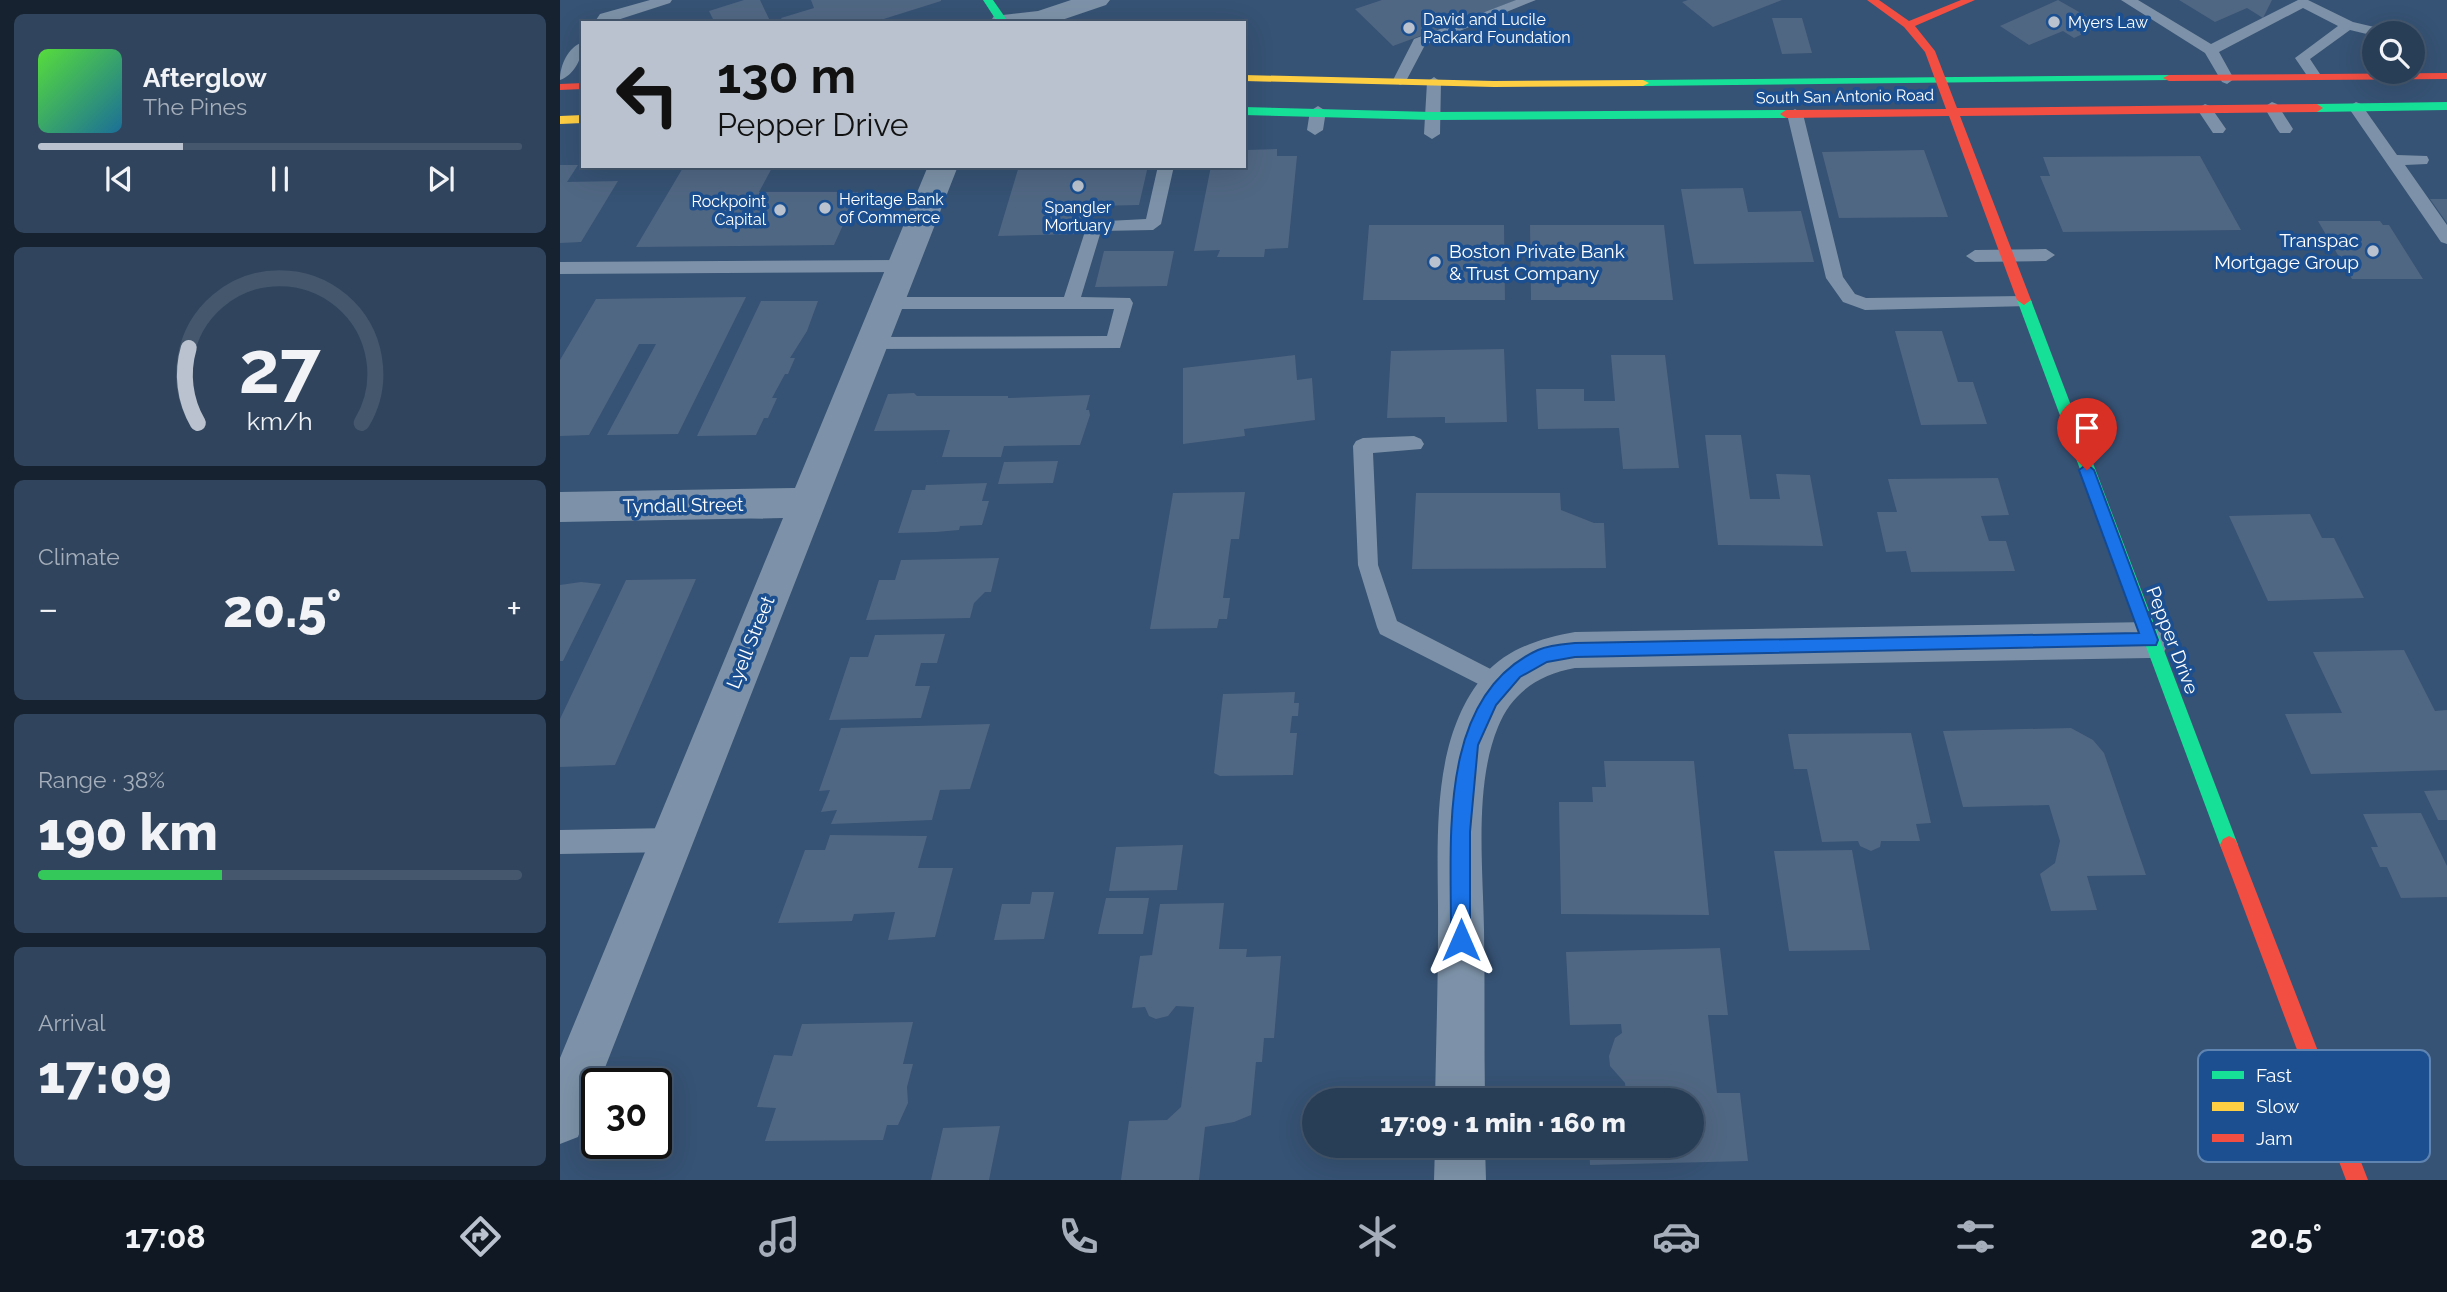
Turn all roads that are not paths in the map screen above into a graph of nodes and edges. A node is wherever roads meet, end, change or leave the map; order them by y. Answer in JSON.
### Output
{"nodes":[{"id":1,"x":664,"y":0,"type":"edge"},
{"id":2,"x":988,"y":0,"type":"edge"},
{"id":3,"x":1097,"y":0,"type":"edge"},
{"id":4,"x":1529,"y":0,"type":"edge"},
{"id":5,"x":1872,"y":0,"type":"edge"},
{"id":6,"x":1970,"y":0,"type":"edge"},
{"id":7,"x":2128,"y":0,"type":"edge"},
{"id":8,"x":2299,"y":2,"type":"edge"},
{"id":9,"x":1063,"y":5,"type":"edge"},
{"id":10,"x":602,"y":21,"type":"edge"},
{"id":11,"x":1002,"y":21,"type":"edge"},
{"id":12,"x":1012,"y":21,"type":"edge"},
{"id":13,"x":1908,"y":25,"type":"junction"},
{"id":14,"x":2348,"y":25,"type":"junction"},
{"id":15,"x":2362,"y":28,"type":"edge"},
{"id":16,"x":581,"y":49,"type":"edge"},
{"id":17,"x":2211,"y":50,"type":"junction"},
{"id":18,"x":560,"y":75,"type":"edge"},
{"id":19,"x":2447,"y":76,"type":"edge"},
{"id":20,"x":2315,"y":77,"type":"junction"},
{"id":21,"x":1246,"y":78,"type":"edge"},
{"id":22,"x":2227,"y":79,"type":"junction"},
{"id":23,"x":1399,"y":80,"type":"junction"},
{"id":24,"x":1942,"y":81,"type":"junction"},
{"id":25,"x":1434,"y":82,"type":"junction"},
{"id":26,"x":581,"y":86,"type":"edge"},
{"id":27,"x":560,"y":87,"type":"edge"},
{"id":28,"x":2447,"y":106,"type":"edge"},
{"id":29,"x":2272,"y":107,"type":"junction"},
{"id":30,"x":2356,"y":107,"type":"junction"},
{"id":31,"x":2205,"y":109,"type":"junction"},
{"id":32,"x":1246,"y":111,"type":"edge"},
{"id":33,"x":1318,"y":111,"type":"junction"},
{"id":34,"x":1955,"y":112,"type":"junction"},
{"id":35,"x":1795,"y":114,"type":"junction"},
{"id":36,"x":1432,"y":116,"type":"junction"},
{"id":37,"x":581,"y":119,"type":"edge"},
{"id":38,"x":560,"y":120,"type":"edge"},
{"id":39,"x":2218,"y":129,"type":"dead end"},
{"id":40,"x":2286,"y":129,"type":"dead end"},
{"id":41,"x":1315,"y":130,"type":"dead end"},
{"id":42,"x":1432,"y":134,"type":"dead end"},
{"id":43,"x":2392,"y":160,"type":"junction"},
{"id":44,"x":2421,"y":160,"type":"dead end"},
{"id":45,"x":942,"y":168,"type":"edge"},
{"id":46,"x":1166,"y":168,"type":"edge"},
{"id":47,"x":2447,"y":238,"type":"edge"},
{"id":48,"x":2046,"y":255,"type":"dead end"},
{"id":49,"x":1975,"y":256,"type":"dead end"},
{"id":50,"x":2007,"y":256,"type":"junction"},
{"id":51,"x":901,"y":266,"type":"junction"},
{"id":52,"x":560,"y":268,"type":"edge"},
{"id":53,"x":2024,"y":302,"type":"junction"},
{"id":54,"x":886,"y":303,"type":"junction"},
{"id":55,"x":1070,"y":304,"type":"junction"},
{"id":56,"x":871,"y":344,"type":"junction"},
{"id":57,"x":1414,"y":444,"type":"dead end"},
{"id":58,"x":806,"y":503,"type":"junction"},
{"id":59,"x":560,"y":507,"type":"edge"},
{"id":60,"x":2150,"y":640,"type":"junction"},
{"id":61,"x":1502,"y":686,"type":"junction"},
{"id":62,"x":671,"y":840,"type":"junction"},
{"id":63,"x":560,"y":842,"type":"edge"},
{"id":64,"x":2307,"y":1050,"type":"edge"},
{"id":65,"x":1460,"y":1088,"type":"edge"},
{"id":66,"x":560,"y":1119,"type":"edge"},
{"id":67,"x":1460,"y":1158,"type":"edge"},
{"id":68,"x":2350,"y":1162,"type":"edge"},
{"id":69,"x":1460,"y":1180,"type":"edge"},
{"id":70,"x":2357,"y":1180,"type":"edge"}],
"edges":[{"from":1,"to":10,"type":"lane"},
{"from":2,"to":11,"type":"main road"},
{"from":3,"to":9,"type":"street"},
{"from":4,"to":23,"type":"lane"},
{"from":5,"to":13,"type":"main road","name":"Pepper Drive"},
{"from":6,"to":13,"type":"main road"},
{"from":7,"to":17,"type":"lane"},
{"from":8,"to":14,"type":"lane"},
{"from":8,"to":17,"type":"lane"},
{"from":9,"to":12,"type":"street"},
{"from":13,"to":24,"type":"main road","name":"Pepper Drive"},
{"from":14,"to":15,"type":"lane"},
{"from":14,"to":20,"type":"lane"},
{"from":16,"to":18,"type":"lane"},
{"from":17,"to":22,"type":"lane"},
{"from":19,"to":20,"type":"main road","name":"South San Antonio Road"},
{"from":20,"to":22,"type":"main road","name":"South San Antonio Road"},
{"from":21,"to":23,"type":"main road","name":"South San Antonio Road"},
{"from":22,"to":24,"type":"main road","name":"South San Antonio Road"},
{"from":23,"to":25,"type":"main road","name":"South San Antonio Road"},
{"from":24,"to":25,"type":"main road","name":"South San Antonio Road"},
{"from":24,"to":34,"type":"main road","name":"Pepper Drive"},
{"from":25,"to":36,"type":"lane"},
{"from":26,"to":27,"type":"main road"},
{"from":28,"to":30,"type":"main road","name":"South San Antonio Road"},
{"from":29,"to":30,"type":"main road","name":"South San Antonio Road"},
{"from":29,"to":31,"type":"main road","name":"South San Antonio Road"},
{"from":29,"to":40,"type":"lane"},
{"from":30,"to":43,"type":"lane"},
{"from":31,"to":34,"type":"main road","name":"South San Antonio Road"},
{"from":31,"to":39,"type":"lane"},
{"from":32,"to":33,"type":"main road","name":"South San Antonio Road"},
{"from":33,"to":36,"type":"main road","name":"South San Antonio Road"},
{"from":33,"to":41,"type":"lane"},
{"from":34,"to":35,"type":"main road","name":"South San Antonio Road"},
{"from":34,"to":50,"type":"main road","name":"Pepper Drive"},
{"from":35,"to":36,"type":"main road","name":"South San Antonio Road"},
{"from":35,"to":53,"type":"lane"},
{"from":36,"to":42,"type":"lane"},
{"from":37,"to":38,"type":"main road"},
{"from":43,"to":44,"type":"lane"},
{"from":43,"to":47,"type":"lane"},
{"from":45,"to":51,"type":"street","name":"Lyell Street"},
{"from":46,"to":55,"type":"lane"},
{"from":48,"to":50,"type":"lane"},
{"from":49,"to":50,"type":"lane"},
{"from":50,"to":53,"type":"main road","name":"Pepper Drive"},
{"from":51,"to":52,"type":"lane"},
{"from":51,"to":54,"type":"street","name":"Lyell Street"},
{"from":53,"to":60,"type":"main road","name":"Pepper Drive"},
{"from":54,"to":55,"type":"lane"},
{"from":54,"to":56,"type":"street","name":"Lyell Street"},
{"from":55,"to":56,"type":"lane"},
{"from":56,"to":58,"type":"street","name":"Lyell Street"},
{"from":57,"to":61,"type":"lane"},
{"from":58,"to":59,"type":"street","name":"Tyndall Street"},
{"from":58,"to":62,"type":"street","name":"Lyell Street"},
{"from":60,"to":61,"type":"street"},
{"from":60,"to":64,"type":"main road","name":"Pepper Drive"},
{"from":61,"to":65,"type":"street"},
{"from":62,"to":63,"type":"lane"},
{"from":62,"to":66,"type":"street","name":"Lyell Street"},
{"from":67,"to":69,"type":"street"},
{"from":68,"to":70,"type":"main road","name":"Pepper Drive"}]}
